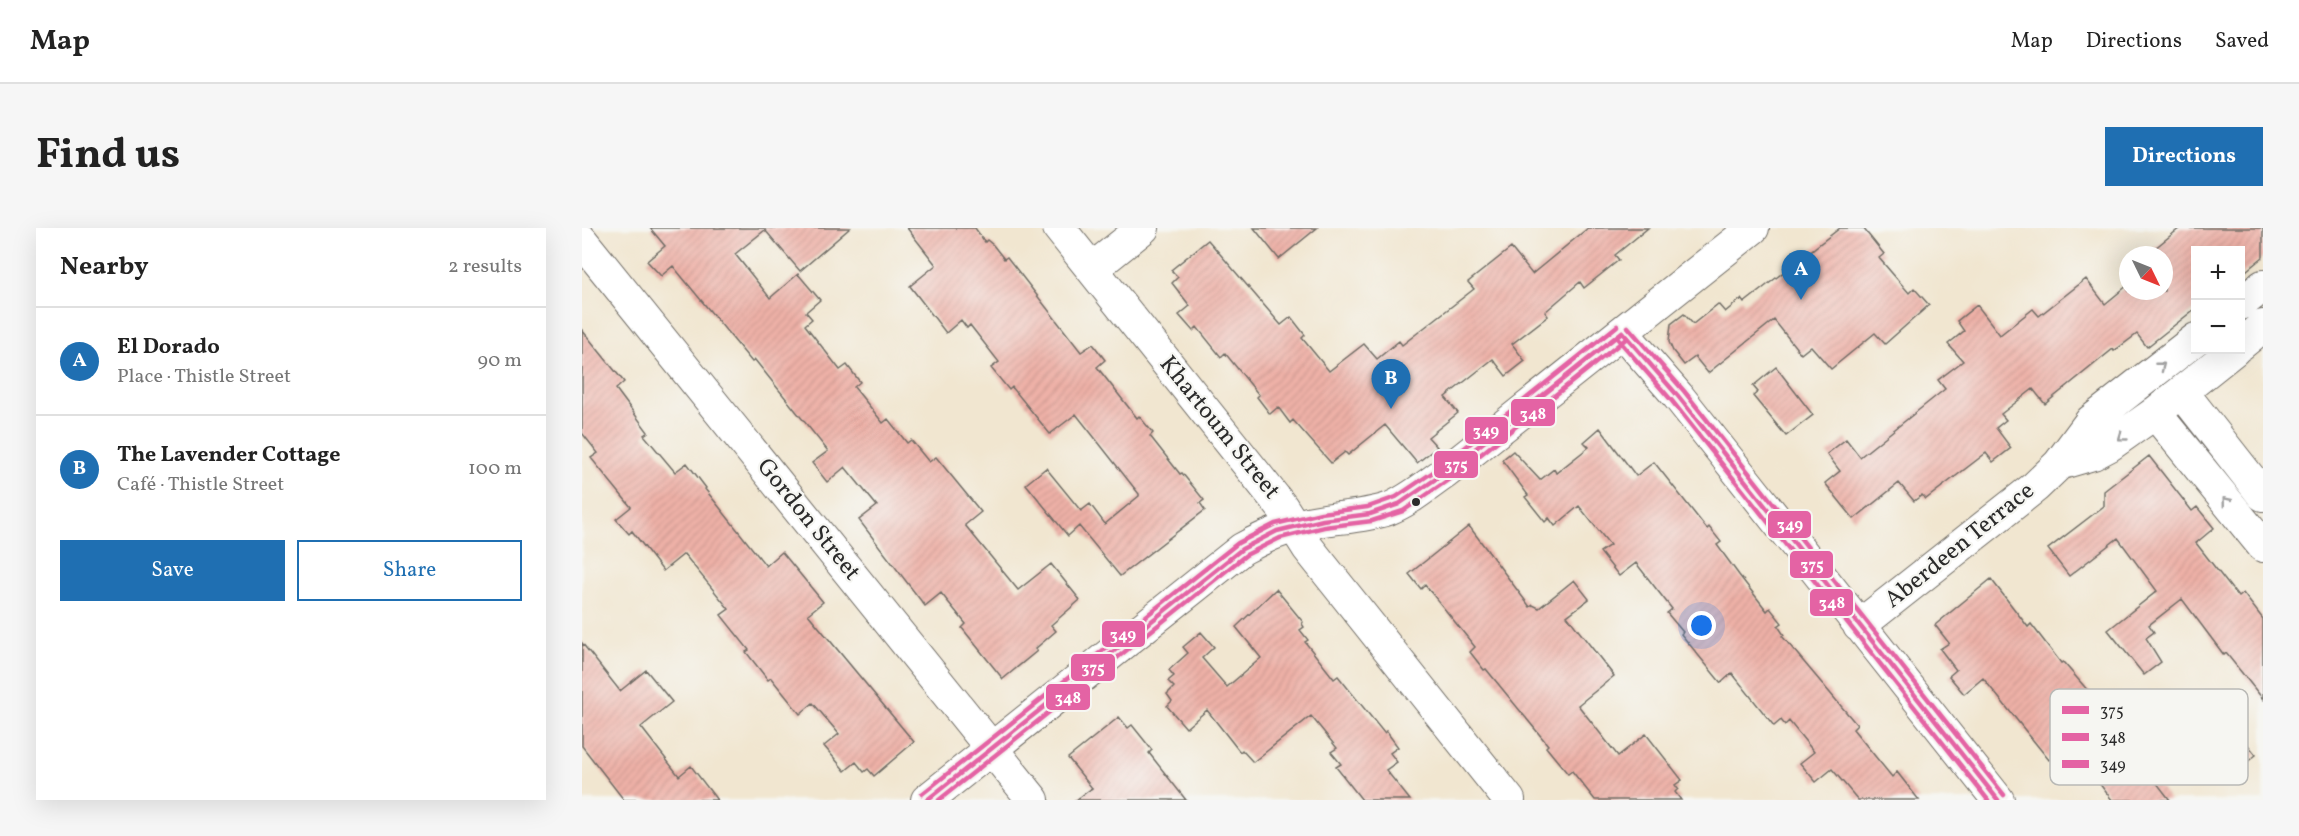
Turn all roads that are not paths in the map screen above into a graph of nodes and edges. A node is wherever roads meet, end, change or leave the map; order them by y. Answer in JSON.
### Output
{"nodes":[{"id":1,"x":1059,"y":228,"type":"edge"},
{"id":2,"x":1143,"y":228,"type":"edge"},
{"id":3,"x":1753,"y":228,"type":"edge"},
{"id":4,"x":582,"y":241,"type":"edge"},
{"id":5,"x":1092,"y":269,"type":"junction"},
{"id":6,"x":2263,"y":286,"type":"edge"},
{"id":7,"x":2245,"y":301,"type":"edge"},
{"id":8,"x":2263,"y":326,"type":"edge"},
{"id":9,"x":1622,"y":332,"type":"junction"},
{"id":10,"x":2245,"y":342,"type":"edge"},
{"id":11,"x":2191,"y":343,"type":"edge"},
{"id":12,"x":2229,"y":354,"type":"edge"},
{"id":13,"x":2182,"y":392,"type":"junction"},
{"id":14,"x":2155,"y":413,"type":"junction"},
{"id":15,"x":2059,"y":464,"type":"junction"},
{"id":16,"x":2263,"y":495,"type":"edge"},
{"id":17,"x":1294,"y":526,"type":"junction"},
{"id":18,"x":2263,"y":546,"type":"edge"},
{"id":19,"x":1859,"y":626,"type":"junction"},
{"id":20,"x":992,"y":748,"type":"junction"},
{"id":21,"x":927,"y":800,"type":"edge"},
{"id":22,"x":1033,"y":800,"type":"edge"},
{"id":23,"x":1509,"y":800,"type":"edge"},
{"id":24,"x":1998,"y":800,"type":"edge"}],
"edges":[{"from":1,"to":5,"type":"street","name":"Khartoum Street"},
{"from":2,"to":5,"type":"street"},
{"from":3,"to":9,"type":"street"},
{"from":4,"to":20,"type":"street","name":"Gordon Street"},
{"from":5,"to":17,"type":"street","name":"Khartoum Street"},
{"from":6,"to":7,"type":"street"},
{"from":8,"to":10,"type":"street"},
{"from":9,"to":17,"type":"street"},
{"from":9,"to":19,"type":"street"},
{"from":15,"to":11,"type":"street","name":"Aberdeen Terrace","one_way":true},
{"from":12,"to":13,"type":"street","name":"Aberdeen Terrace"},
{"from":13,"to":14,"type":"street","name":"Aberdeen Terrace"},
{"from":13,"to":16,"type":"street"},
{"from":14,"to":15,"type":"street","name":"Aberdeen Terrace","one_way":true},
{"from":18,"to":14,"type":"street","one_way":true},
{"from":15,"to":19,"type":"street","name":"Aberdeen Terrace"},
{"from":17,"to":20,"type":"street"},
{"from":17,"to":23,"type":"street","name":"Khartoum Street"},
{"from":19,"to":24,"type":"street"},
{"from":20,"to":21,"type":"street"},
{"from":20,"to":22,"type":"street","name":"Gordon Street"}]}
